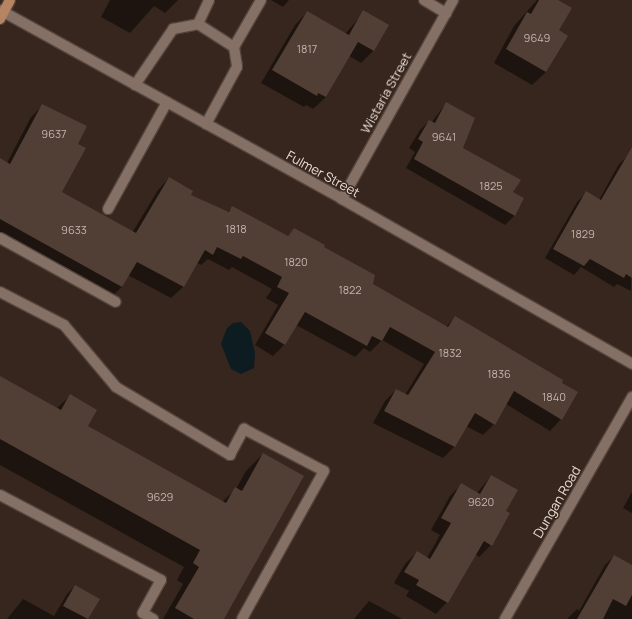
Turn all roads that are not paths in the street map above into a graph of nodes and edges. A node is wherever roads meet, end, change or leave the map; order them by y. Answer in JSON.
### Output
{"nodes":[{"id":1,"x":10,"y":0,"type":"edge"},
{"id":2,"x":208,"y":0,"type":"edge"},
{"id":3,"x":261,"y":0,"type":"edge"},
{"id":4,"x":424,"y":0,"type":"edge"},
{"id":5,"x":453,"y":0,"type":"edge"},
{"id":6,"x":446,"y":13,"type":"junction"},
{"id":7,"x":1,"y":14,"type":"edge"},
{"id":8,"x":198,"y":24,"type":"junction"},
{"id":9,"x":234,"y":46,"type":"junction"},
{"id":10,"x":135,"y":85,"type":"junction"},
{"id":11,"x":167,"y":102,"type":"junction"},
{"id":12,"x":206,"y":124,"type":"junction"},
{"id":13,"x":342,"y":199,"type":"junction"},
{"id":14,"x":108,"y":209,"type":"dead end"},
{"id":15,"x":0,"y":238,"type":"edge"},
{"id":16,"x":0,"y":292,"type":"edge"},
{"id":17,"x":116,"y":302,"type":"dead end"},
{"id":18,"x":632,"y":364,"type":"edge"},
{"id":19,"x":632,"y":397,"type":"edge"},
{"id":20,"x":0,"y":495,"type":"edge"},
{"id":21,"x":153,"y":619,"type":"edge"},
{"id":22,"x":242,"y":619,"type":"edge"},
{"id":23,"x":504,"y":619,"type":"edge"}],
"edges":[{"from":1,"to":7,"type":"main road"},
{"from":2,"to":8,"type":"street"},
{"from":3,"to":9,"type":"street"},
{"from":4,"to":6,"type":"street"},
{"from":5,"to":6,"type":"street","name":"Wistaria Street"},
{"from":6,"to":13,"type":"street","name":"Wistaria Street"},
{"from":7,"to":10,"type":"street","name":"Fulmer Street"},
{"from":8,"to":9,"type":"street"},
{"from":8,"to":10,"type":"street"},
{"from":9,"to":12,"type":"street"},
{"from":10,"to":11,"type":"street","name":"Fulmer Street"},
{"from":11,"to":12,"type":"street","name":"Fulmer Street"},
{"from":11,"to":14,"type":"street"},
{"from":12,"to":13,"type":"street","name":"Fulmer Street"},
{"from":13,"to":18,"type":"street","name":"Fulmer Street"},
{"from":15,"to":17,"type":"street"},
{"from":16,"to":22,"type":"street"},
{"from":19,"to":23,"type":"street","name":"Dungan Road"},
{"from":20,"to":21,"type":"street"}]}
